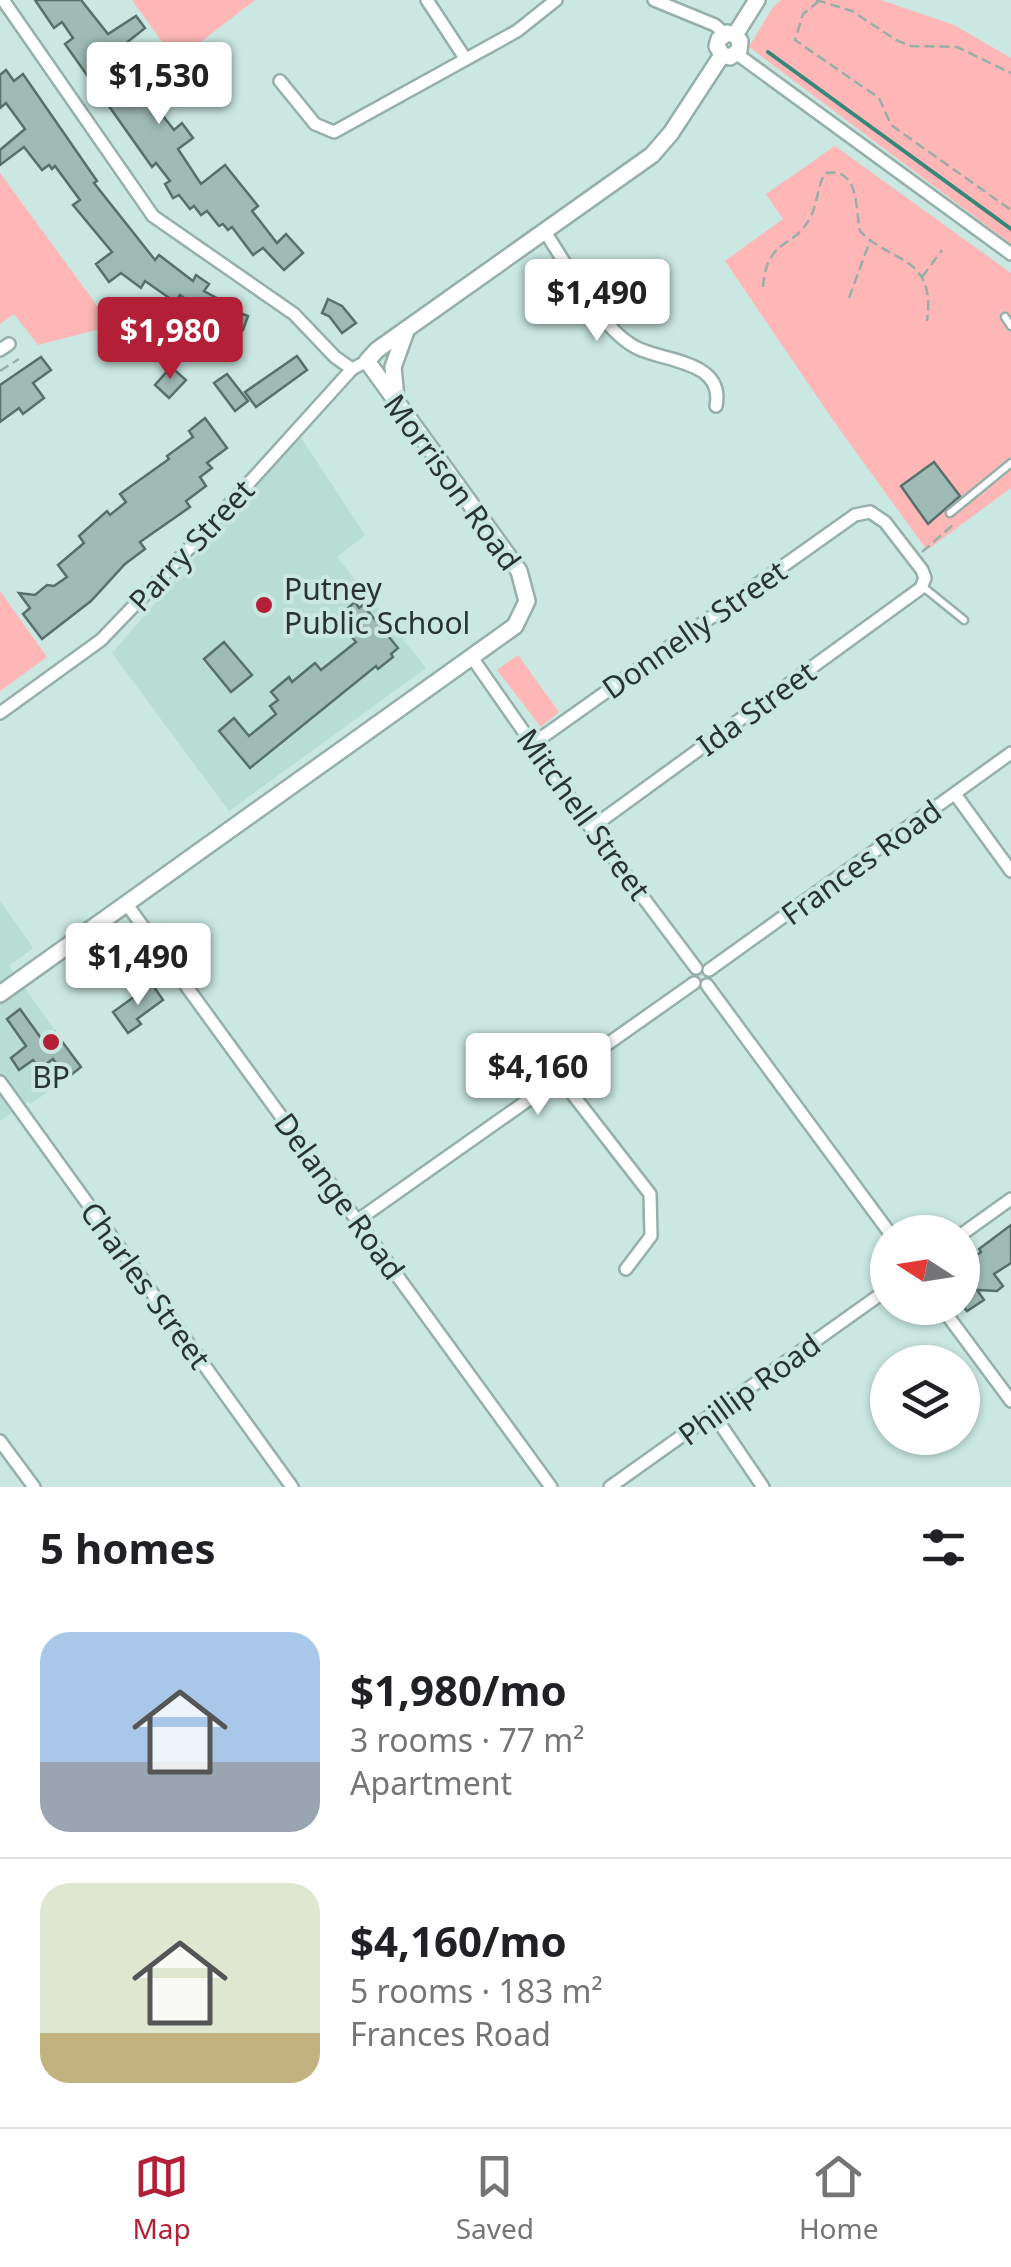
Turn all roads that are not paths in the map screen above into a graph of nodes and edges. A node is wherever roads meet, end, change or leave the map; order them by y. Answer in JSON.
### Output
{"nodes":[{"id":1,"x":4,"y":0,"type":"edge"},
{"id":2,"x":427,"y":0,"type":"edge"},
{"id":3,"x":556,"y":0,"type":"edge"},
{"id":4,"x":654,"y":0,"type":"edge"},
{"id":5,"x":757,"y":0,"type":"edge"},
{"id":6,"x":730,"y":35,"type":"junction"},
{"id":7,"x":730,"y":54,"type":"junction"},
{"id":8,"x":466,"y":58,"type":"junction"},
{"id":9,"x":280,"y":81,"type":"dead end"},
{"id":10,"x":545,"y":232,"type":"junction"},
{"id":11,"x":1011,"y":254,"type":"edge"},
{"id":12,"x":1005,"y":316,"type":"dead end"},
{"id":13,"x":1011,"y":326,"type":"edge"},
{"id":14,"x":407,"y":329,"type":"junction"},
{"id":15,"x":367,"y":361,"type":"junction"},
{"id":16,"x":352,"y":370,"type":"junction"},
{"id":17,"x":396,"y":399,"type":"junction"},
{"id":18,"x":716,"y":406,"type":"dead end"},
{"id":19,"x":1011,"y":463,"type":"edge"},
{"id":20,"x":950,"y":512,"type":"dead end"},
{"id":21,"x":921,"y":587,"type":"junction"},
{"id":22,"x":964,"y":620,"type":"dead end"},
{"id":23,"x":473,"y":659,"type":"junction"},
{"id":24,"x":0,"y":713,"type":"edge"},
{"id":25,"x":534,"y":743,"type":"junction"},
{"id":26,"x":1011,"y":753,"type":"edge"},
{"id":27,"x":955,"y":794,"type":"junction"},
{"id":28,"x":591,"y":828,"type":"junction"},
{"id":29,"x":1011,"y":871,"type":"edge"},
{"id":30,"x":128,"y":906,"type":"junction"},
{"id":31,"x":703,"y":969,"type":"junction"},
{"id":32,"x":701,"y":984,"type":"junction"},
{"id":33,"x":0,"y":994,"type":"edge"},
{"id":34,"x":560,"y":1078,"type":"junction"},
{"id":35,"x":0,"y":1082,"type":"edge"},
{"id":36,"x":1011,"y":1199,"type":"edge"},
{"id":37,"x":876,"y":1215,"type":"edge"},
{"id":38,"x":358,"y":1220,"type":"junction"},
{"id":39,"x":980,"y":1221,"type":"edge"},
{"id":40,"x":626,"y":1268,"type":"dead end"},
{"id":41,"x":870,"y":1302,"type":"edge"},
{"id":42,"x":955,"y":1325,"type":"edge"},
{"id":43,"x":1011,"y":1401,"type":"edge"},
{"id":44,"x":714,"y":1416,"type":"junction"},
{"id":45,"x":0,"y":1441,"type":"edge"},
{"id":46,"x":34,"y":1487,"type":"edge"},
{"id":47,"x":292,"y":1487,"type":"edge"},
{"id":48,"x":551,"y":1487,"type":"edge"},
{"id":49,"x":610,"y":1487,"type":"edge"},
{"id":50,"x":763,"y":1487,"type":"edge"}],
"edges":[{"from":1,"to":16,"type":"street"},
{"from":2,"to":8,"type":"street"},
{"from":3,"to":8,"type":"street"},
{"from":4,"to":6,"type":"street"},
{"from":5,"to":6,"type":"street"},
{"from":6,"to":7,"type":"street"},
{"from":7,"to":10,"type":"street","name":"Morrison Road"},
{"from":7,"to":11,"type":"street"},
{"from":8,"to":9,"type":"street"},
{"from":10,"to":14,"type":"street","name":"Morrison Road"},
{"from":10,"to":18,"type":"street"},
{"from":12,"to":13,"type":"lane"},
{"from":14,"to":15,"type":"street","name":"Morrison Road"},
{"from":14,"to":17,"type":"street"},
{"from":15,"to":16,"type":"street","name":"Parry Street"},
{"from":15,"to":17,"type":"street","name":"Morrison Road"},
{"from":16,"to":24,"type":"street","name":"Parry Street"},
{"from":17,"to":23,"type":"street","name":"Morrison Road"},
{"from":19,"to":20,"type":"lane"},
{"from":21,"to":22,"type":"lane"},
{"from":21,"to":25,"type":"street","name":"Donnelly Street"},
{"from":21,"to":28,"type":"street","name":"Ida Street"},
{"from":23,"to":25,"type":"street","name":"Mitchell Street"},
{"from":23,"to":30,"type":"street","name":"Morrison Road"},
{"from":25,"to":28,"type":"street","name":"Mitchell Street"},
{"from":26,"to":27,"type":"street","name":"Frances Road"},
{"from":27,"to":29,"type":"street"},
{"from":27,"to":31,"type":"street","name":"Frances Road"},
{"from":28,"to":31,"type":"street","name":"Mitchell Street"},
{"from":30,"to":33,"type":"street","name":"Morrison Road"},
{"from":30,"to":38,"type":"street","name":"Delange Road"},
{"from":31,"to":32,"type":"street"},
{"from":32,"to":34,"type":"street"},
{"from":32,"to":37,"type":"street"},
{"from":34,"to":38,"type":"street"},
{"from":34,"to":40,"type":"street"},
{"from":35,"to":47,"type":"street","name":"Charles Street"},
{"from":36,"to":39,"type":"street"},
{"from":38,"to":48,"type":"street","name":"Delange Road"},
{"from":41,"to":44,"type":"street","name":"Phillip Road"},
{"from":42,"to":43,"type":"street"},
{"from":44,"to":49,"type":"street","name":"Phillip Road"},
{"from":44,"to":50,"type":"street"},
{"from":45,"to":46,"type":"street"}]}
